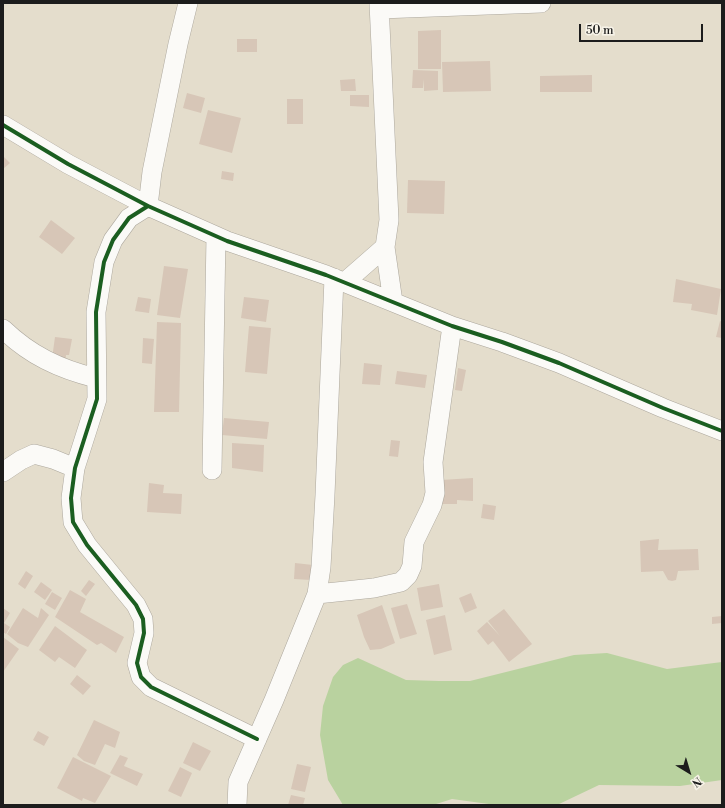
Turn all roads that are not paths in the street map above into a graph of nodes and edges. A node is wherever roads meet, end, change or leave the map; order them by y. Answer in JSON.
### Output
{"nodes":[{"id":1,"x":188,"y":3,"type":"edge"},
{"id":2,"x":541,"y":3,"type":"edge"},
{"id":3,"x":379,"y":6,"type":"edge"},
{"id":4,"x":3,"y":125,"type":"edge"},
{"id":5,"x":148,"y":206,"type":"junction"},
{"id":6,"x":216,"y":236,"type":"junction"},
{"id":7,"x":385,"y":247,"type":"junction"},
{"id":8,"x":339,"y":280,"type":"junction"},
{"id":9,"x":393,"y":302,"type":"junction"},
{"id":10,"x":452,"y":326,"type":"junction"},
{"id":11,"x":3,"y":329,"type":"edge"},
{"id":12,"x":96,"y":378,"type":"junction"},
{"id":13,"x":722,"y":431,"type":"edge"},
{"id":14,"x":75,"y":468,"type":"junction"},
{"id":15,"x":212,"y":470,"type":"dead end"},
{"id":16,"x":3,"y":472,"type":"edge"},
{"id":17,"x":317,"y":594,"type":"junction"},
{"id":18,"x":258,"y":739,"type":"junction"},
{"id":19,"x":237,"y":805,"type":"edge"}],
"edges":[{"from":1,"to":5,"type":"street"},
{"from":2,"to":3,"type":"street"},
{"from":3,"to":7,"type":"street"},
{"from":4,"to":5,"type":"street"},
{"from":5,"to":6,"type":"street"},
{"from":5,"to":12,"type":"street"},
{"from":6,"to":8,"type":"street"},
{"from":6,"to":15,"type":"street"},
{"from":7,"to":8,"type":"street"},
{"from":7,"to":9,"type":"street"},
{"from":8,"to":9,"type":"street"},
{"from":8,"to":17,"type":"street"},
{"from":9,"to":10,"type":"street"},
{"from":10,"to":13,"type":"street"},
{"from":10,"to":17,"type":"street"},
{"from":11,"to":12,"type":"street"},
{"from":12,"to":14,"type":"street"},
{"from":14,"to":16,"type":"street"},
{"from":14,"to":18,"type":"street"},
{"from":17,"to":18,"type":"street"},
{"from":18,"to":19,"type":"street"}]}
